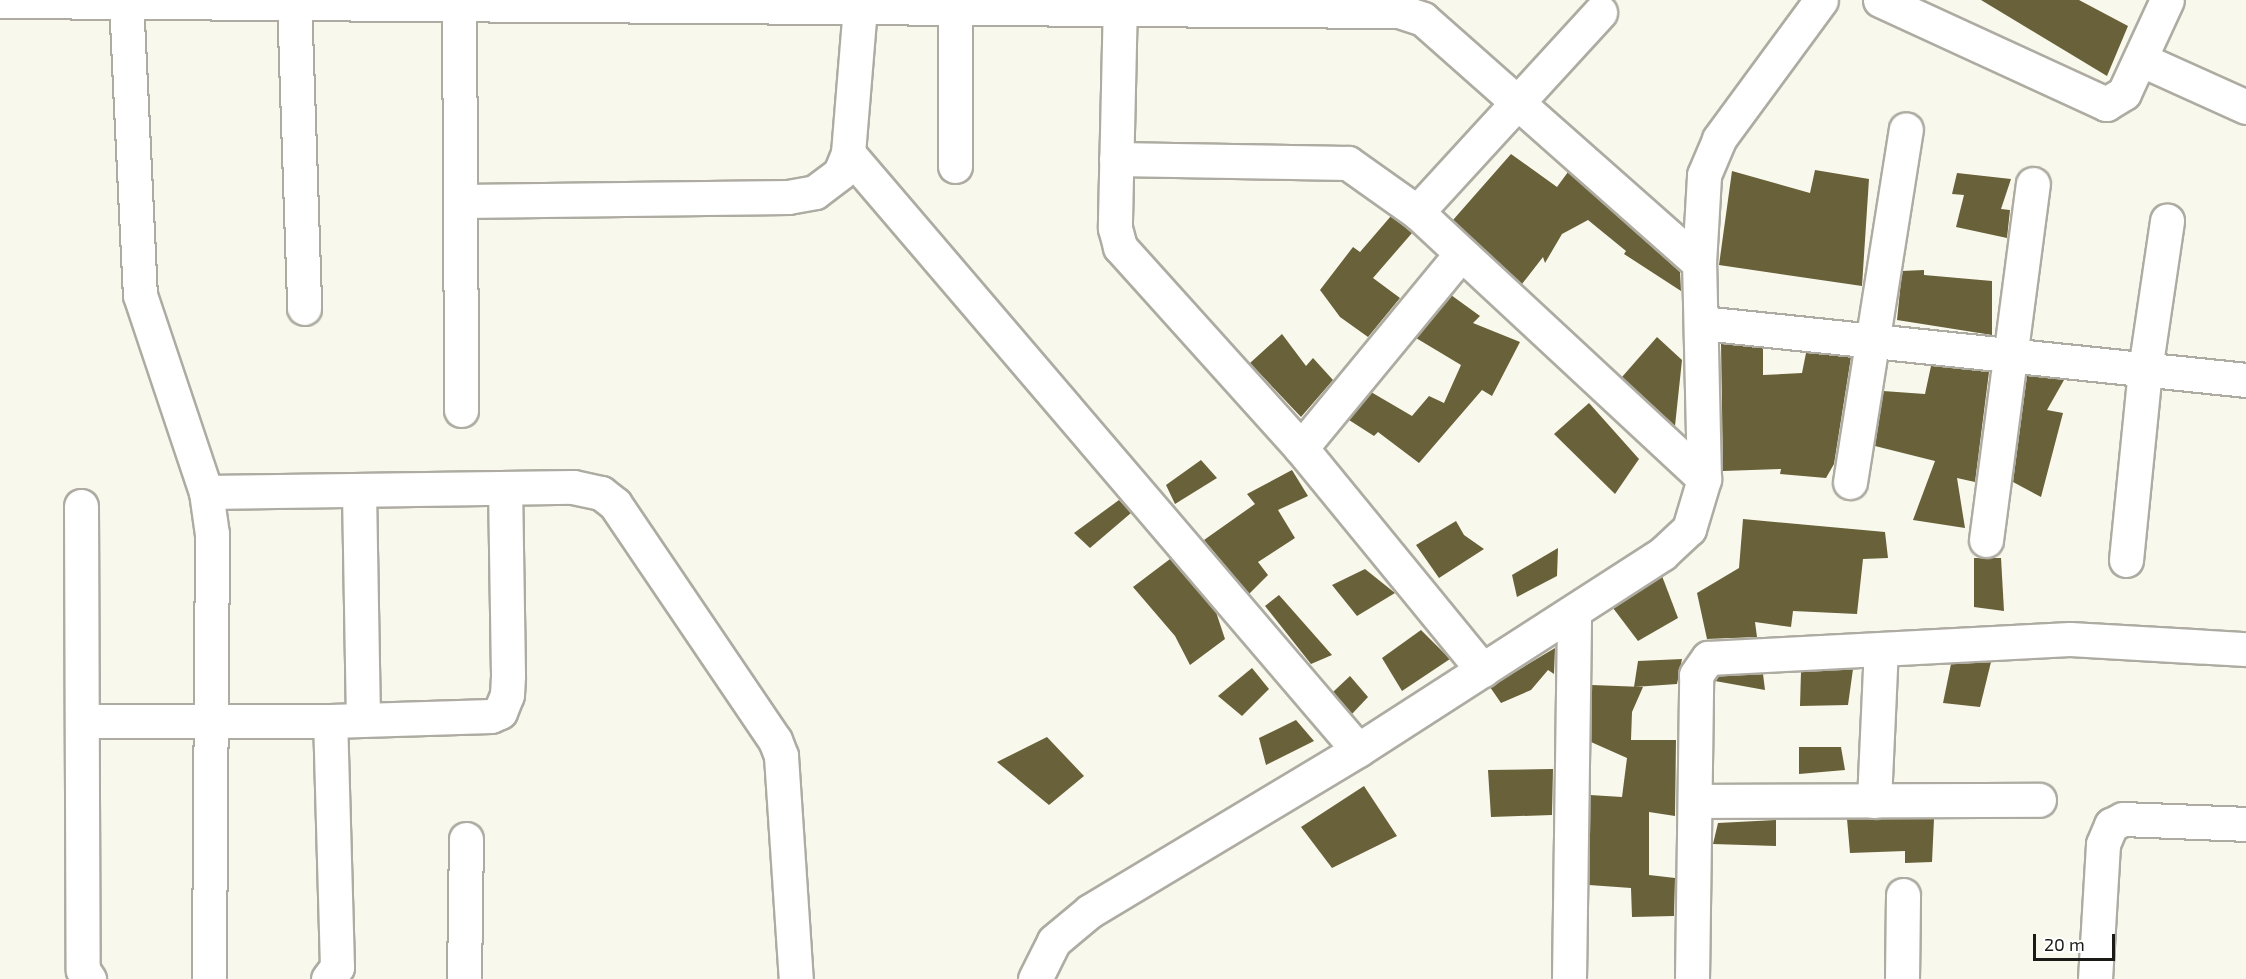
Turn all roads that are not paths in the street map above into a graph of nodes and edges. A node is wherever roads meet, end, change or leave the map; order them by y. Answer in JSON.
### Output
{"nodes":[{"id":1,"x":126,"y":0,"type":"edge"},
{"id":2,"x":1821,"y":0,"type":"edge"},
{"id":3,"x":1880,"y":0,"type":"edge"},
{"id":4,"x":2167,"y":0,"type":"edge"},
{"id":5,"x":0,"y":1,"type":"edge"},
{"id":6,"x":294,"y":2,"type":"edge"},
{"id":7,"x":459,"y":2,"type":"edge"},
{"id":8,"x":790,"y":3,"type":"edge"},
{"id":9,"x":955,"y":3,"type":"edge"},
{"id":10,"x":1120,"y":4,"type":"edge"},
{"id":11,"x":860,"y":6,"type":"junction"},
{"id":12,"x":1317,"y":6,"type":"edge"},
{"id":13,"x":1600,"y":12,"type":"dead end"},
{"id":14,"x":2142,"y":60,"type":"junction"},
{"id":15,"x":1518,"y":103,"type":"junction"},
{"id":16,"x":2246,"y":107,"type":"edge"},
{"id":17,"x":1906,"y":129,"type":"dead end"},
{"id":18,"x":848,"y":153,"type":"junction"},
{"id":19,"x":1116,"y":159,"type":"junction"},
{"id":20,"x":955,"y":166,"type":"dead end"},
{"id":21,"x":2033,"y":184,"type":"dead end"},
{"id":22,"x":462,"y":201,"type":"junction"},
{"id":23,"x":1418,"y":212,"type":"junction"},
{"id":24,"x":2167,"y":221,"type":"dead end"},
{"id":25,"x":1461,"y":254,"type":"junction"},
{"id":26,"x":1698,"y":263,"type":"junction"},
{"id":27,"x":304,"y":308,"type":"dead end"},
{"id":28,"x":1702,"y":323,"type":"junction"},
{"id":29,"x":1872,"y":340,"type":"junction"},
{"id":30,"x":2007,"y":354,"type":"junction"},
{"id":31,"x":2145,"y":370,"type":"junction"},
{"id":32,"x":2246,"y":380,"type":"edge"},
{"id":33,"x":460,"y":410,"type":"dead end"},
{"id":34,"x":1301,"y":448,"type":"junction"},
{"id":35,"x":1704,"y":479,"type":"junction"},
{"id":36,"x":1850,"y":482,"type":"dead end"},
{"id":37,"x":359,"y":491,"type":"junction"},
{"id":38,"x":505,"y":491,"type":"junction"},
{"id":39,"x":206,"y":492,"type":"junction"},
{"id":40,"x":81,"y":507,"type":"dead end"},
{"id":41,"x":1986,"y":540,"type":"dead end"},
{"id":42,"x":2126,"y":560,"type":"dead end"},
{"id":43,"x":1574,"y":612,"type":"junction"},
{"id":44,"x":1881,"y":649,"type":"junction"},
{"id":45,"x":2246,"y":649,"type":"edge"},
{"id":46,"x":1483,"y":670,"type":"junction"},
{"id":47,"x":212,"y":720,"type":"junction"},
{"id":48,"x":363,"y":720,"type":"junction"},
{"id":49,"x":82,"y":721,"type":"junction"},
{"id":50,"x":330,"y":721,"type":"junction"},
{"id":51,"x":1358,"y":750,"type":"junction"},
{"id":52,"x":2039,"y":800,"type":"dead end"},
{"id":53,"x":1695,"y":801,"type":"junction"},
{"id":54,"x":1874,"y":801,"type":"junction"},
{"id":55,"x":2246,"y":824,"type":"edge"},
{"id":56,"x":466,"y":839,"type":"dead end"},
{"id":57,"x":1903,"y":895,"type":"dead end"},
{"id":58,"x":89,"y":979,"type":"edge"},
{"id":59,"x":209,"y":979,"type":"edge"},
{"id":60,"x":328,"y":979,"type":"edge"},
{"id":61,"x":464,"y":979,"type":"edge"},
{"id":62,"x":796,"y":979,"type":"edge"},
{"id":63,"x":1035,"y":979,"type":"edge"},
{"id":64,"x":1569,"y":979,"type":"edge"},
{"id":65,"x":1692,"y":979,"type":"edge"},
{"id":66,"x":1902,"y":979,"type":"edge"},
{"id":67,"x":2095,"y":979,"type":"edge"}],
"edges":[{"from":1,"to":5,"type":"street"},
{"from":1,"to":6,"type":"street"},
{"from":1,"to":39,"type":"street"},
{"from":2,"to":26,"type":"street"},
{"from":3,"to":14,"type":"street"},
{"from":4,"to":14,"type":"street"},
{"from":6,"to":7,"type":"street"},
{"from":6,"to":27,"type":"street"},
{"from":7,"to":8,"type":"street"},
{"from":7,"to":22,"type":"street"},
{"from":8,"to":11,"type":"street"},
{"from":9,"to":10,"type":"street"},
{"from":9,"to":11,"type":"street"},
{"from":9,"to":20,"type":"street"},
{"from":10,"to":12,"type":"street"},
{"from":10,"to":19,"type":"street"},
{"from":11,"to":18,"type":"street"},
{"from":12,"to":15,"type":"street"},
{"from":13,"to":15,"type":"street"},
{"from":14,"to":16,"type":"street"},
{"from":15,"to":23,"type":"street"},
{"from":15,"to":26,"type":"street"},
{"from":17,"to":29,"type":"street"},
{"from":18,"to":22,"type":"street"},
{"from":18,"to":51,"type":"street"},
{"from":19,"to":23,"type":"street"},
{"from":19,"to":34,"type":"street"},
{"from":21,"to":30,"type":"street"},
{"from":22,"to":33,"type":"street"},
{"from":23,"to":25,"type":"street"},
{"from":24,"to":31,"type":"street"},
{"from":25,"to":34,"type":"street"},
{"from":25,"to":35,"type":"street"},
{"from":26,"to":28,"type":"street"},
{"from":28,"to":29,"type":"street"},
{"from":28,"to":35,"type":"street"},
{"from":29,"to":30,"type":"street"},
{"from":29,"to":36,"type":"street"},
{"from":30,"to":31,"type":"street"},
{"from":30,"to":41,"type":"street"},
{"from":31,"to":32,"type":"street"},
{"from":31,"to":42,"type":"street"},
{"from":34,"to":46,"type":"street"},
{"from":35,"to":43,"type":"street"},
{"from":37,"to":38,"type":"street"},
{"from":37,"to":39,"type":"street"},
{"from":37,"to":48,"type":"street"},
{"from":38,"to":48,"type":"street"},
{"from":38,"to":62,"type":"street"},
{"from":39,"to":47,"type":"street"},
{"from":40,"to":49,"type":"street"},
{"from":43,"to":46,"type":"street"},
{"from":43,"to":64,"type":"street"},
{"from":44,"to":45,"type":"street"},
{"from":44,"to":53,"type":"street"},
{"from":44,"to":54,"type":"street"},
{"from":46,"to":51,"type":"street"},
{"from":47,"to":49,"type":"street"},
{"from":47,"to":50,"type":"street"},
{"from":47,"to":59,"type":"street"},
{"from":48,"to":50,"type":"street"},
{"from":49,"to":58,"type":"street"},
{"from":50,"to":60,"type":"street"},
{"from":51,"to":63,"type":"street"},
{"from":52,"to":54,"type":"street"},
{"from":53,"to":54,"type":"street"},
{"from":53,"to":65,"type":"street"},
{"from":55,"to":67,"type":"street"},
{"from":56,"to":61,"type":"street"},
{"from":57,"to":66,"type":"street"}]}
